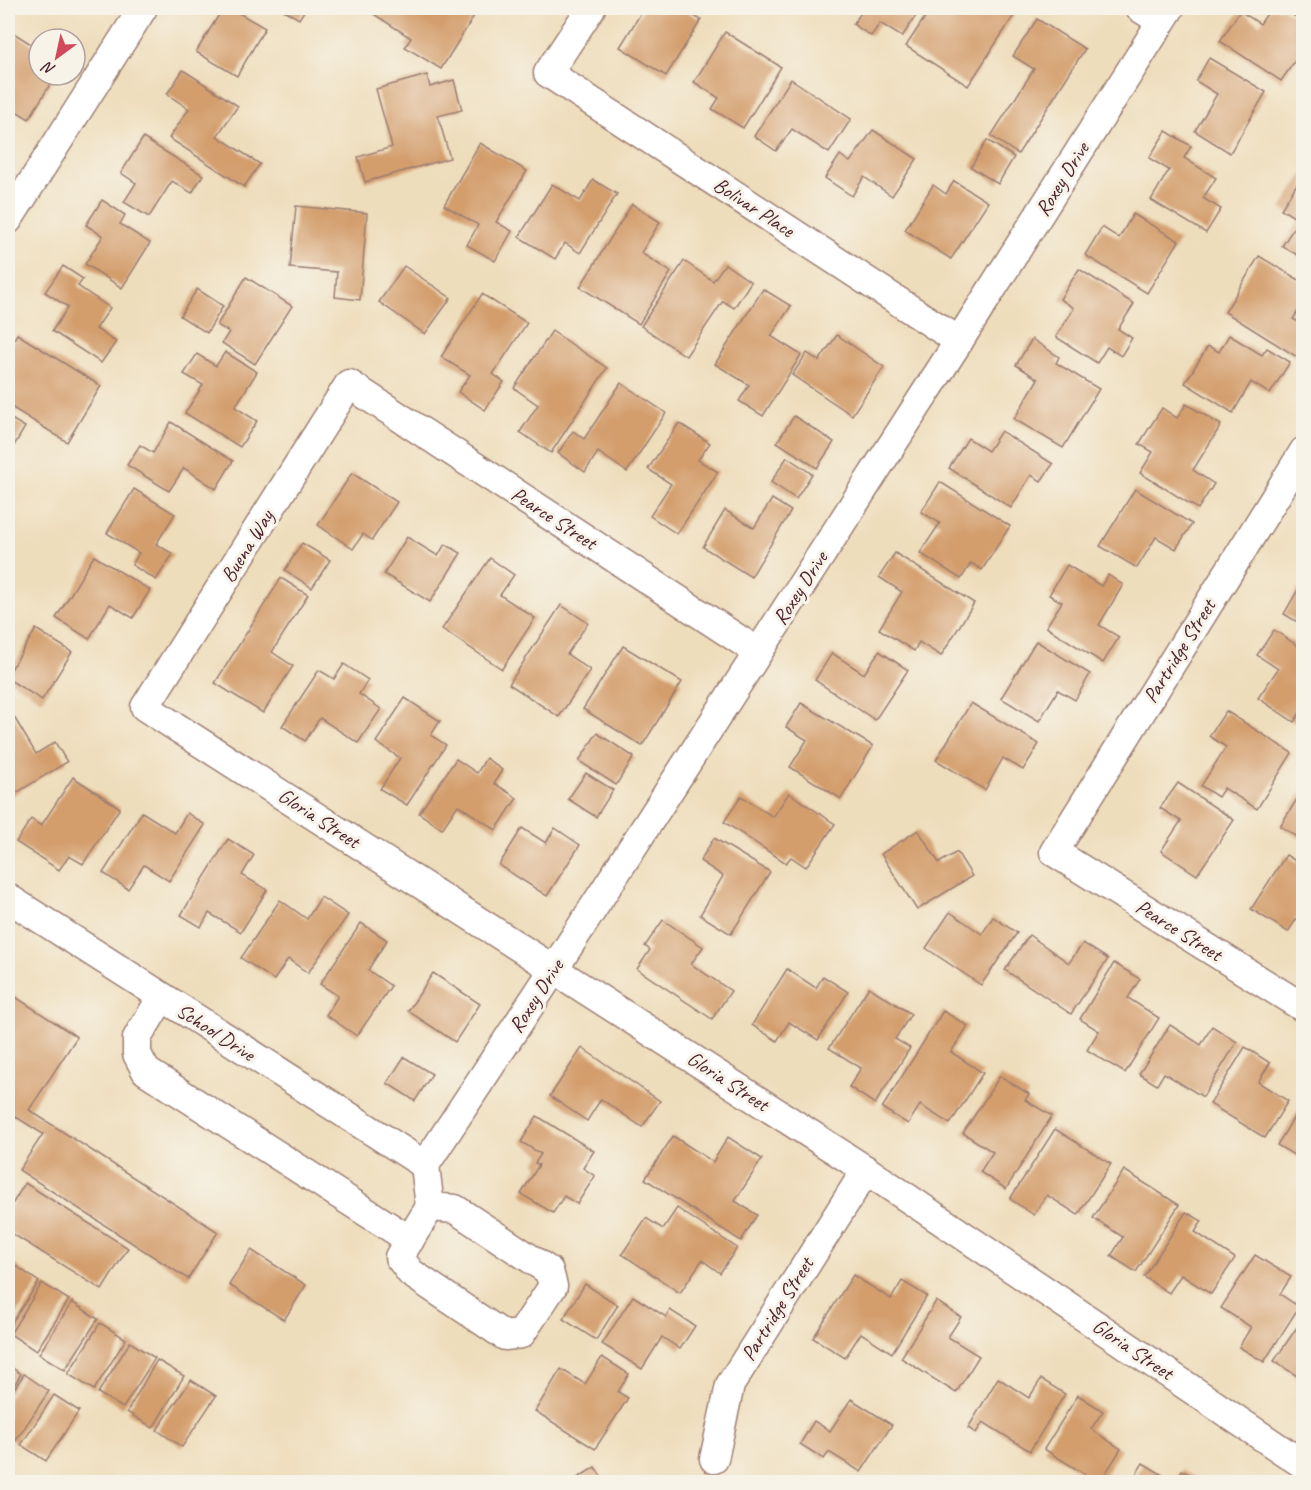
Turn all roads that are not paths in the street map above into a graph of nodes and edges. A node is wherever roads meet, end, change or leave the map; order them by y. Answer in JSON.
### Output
{"nodes":[{"id":1,"x":143,"y":8,"type":"edge"},
{"id":2,"x":591,"y":8,"type":"edge"},
{"id":3,"x":1157,"y":12,"type":"edge"},
{"id":4,"x":17,"y":183,"type":"edge"},
{"id":5,"x":8,"y":220,"type":"edge"},
{"id":6,"x":959,"y":341,"type":"junction"},
{"id":7,"x":349,"y":384,"type":"joint"},
{"id":8,"x":1304,"y":451,"type":"edge"},
{"id":9,"x":759,"y":652,"type":"junction"},
{"id":10,"x":145,"y":707,"type":"joint"},
{"id":11,"x":1054,"y":852,"type":"joint"},
{"id":12,"x":8,"y":898,"type":"edge"},
{"id":13,"x":554,"y":969,"type":"junction"},
{"id":14,"x":162,"y":997,"type":"junction"},
{"id":15,"x":1304,"y":1008,"type":"edge"},
{"id":16,"x":425,"y":1165,"type":"junction"},
{"id":17,"x":866,"y":1170,"type":"junction"},
{"id":18,"x":430,"y":1207,"type":"junction"},
{"id":19,"x":405,"y":1248,"type":"junction"},
{"id":20,"x":714,"y":1459,"type":"dead end"},
{"id":21,"x":1304,"y":1465,"type":"edge"}],
"edges":[{"from":1,"to":4,"type":"street"},
{"from":2,"to":6,"type":"street","name":"Bolivar Place"},
{"from":3,"to":6,"type":"street","name":"Roxey Drive"},
{"from":4,"to":5,"type":"street"},
{"from":6,"to":9,"type":"street","name":"Roxey Drive"},
{"from":7,"to":9,"type":"street","name":"Pearce Street"},
{"from":7,"to":10,"type":"street","name":"Buena Way"},
{"from":8,"to":11,"type":"street","name":"Partridge Street"},
{"from":9,"to":13,"type":"street","name":"Roxey Drive"},
{"from":10,"to":13,"type":"street","name":"Gloria Street"},
{"from":11,"to":15,"type":"street","name":"Pearce Street"},
{"from":12,"to":14,"type":"street","name":"School Drive"},
{"from":13,"to":16,"type":"street","name":"Roxey Drive"},
{"from":13,"to":17,"type":"street","name":"Gloria Street"},
{"from":14,"to":16,"type":"street","name":"School Drive"},
{"from":14,"to":19,"type":"street"},
{"from":16,"to":18,"type":"street"},
{"from":17,"to":20,"type":"street","name":"Partridge Street"},
{"from":17,"to":21,"type":"street","name":"Gloria Street"},
{"from":18,"to":19,"type":"street"},
{"from":18,"to":19,"type":"street"}]}
